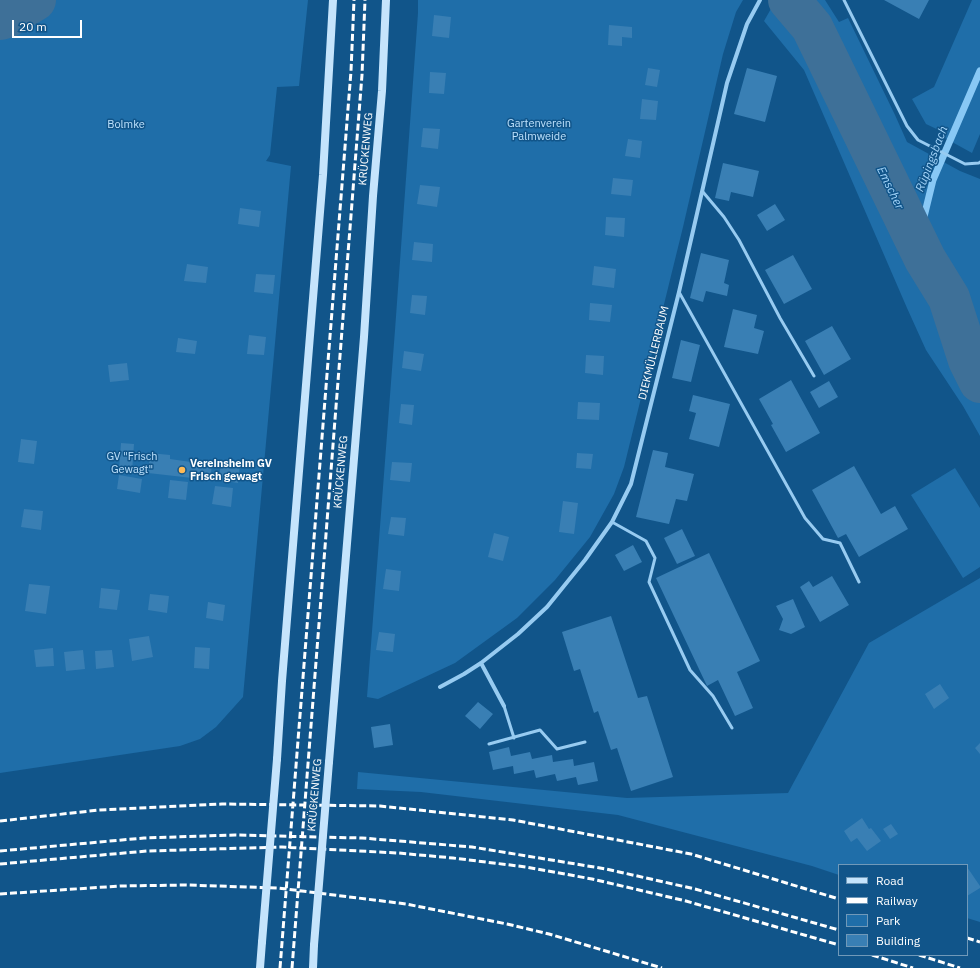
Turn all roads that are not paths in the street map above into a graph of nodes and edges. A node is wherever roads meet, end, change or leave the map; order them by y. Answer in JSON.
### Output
{"nodes":[{"id":1,"x":333,"y":0,"type":"edge"},
{"id":2,"x":386,"y":0,"type":"edge"},
{"id":3,"x":760,"y":0,"type":"edge"},
{"id":4,"x":844,"y":0,"type":"edge"},
{"id":5,"x":980,"y":162,"type":"edge"},
{"id":6,"x":703,"y":192,"type":"junction"},
{"id":7,"x":679,"y":292,"type":"junction"},
{"id":8,"x":814,"y":376,"type":"dead end"},
{"id":9,"x":612,"y":522,"type":"junction"},
{"id":10,"x":859,"y":582,"type":"dead end"},
{"id":11,"x":481,"y":663,"type":"junction"},
{"id":12,"x":440,"y":687,"type":"dead end"},
{"id":13,"x":504,"y":706,"type":"joint"},
{"id":14,"x":732,"y":728,"type":"dead end"},
{"id":15,"x":514,"y":738,"type":"junction"},
{"id":16,"x":585,"y":742,"type":"dead end"},
{"id":17,"x":489,"y":744,"type":"dead end"},
{"id":18,"x":260,"y":968,"type":"edge"},
{"id":19,"x":313,"y":968,"type":"edge"}],
"edges":[{"from":1,"to":18,"type":"main road","bridge":true},
{"from":2,"to":19,"type":"main road","name":"KRÜCKENWEG","bridge":true},
{"from":3,"to":6,"type":"street","name":"DIEKMÜLLERBAUM"},
{"from":4,"to":5,"type":"lane"},
{"from":6,"to":7,"type":"street","name":"DIEKMÜLLERBAUM"},
{"from":6,"to":8,"type":"lane"},
{"from":7,"to":9,"type":"street","name":"DIEKMÜLLERBAUM"},
{"from":7,"to":10,"type":"lane"},
{"from":9,"to":11,"type":"street","name":"DIEKMÜLLERBAUM"},
{"from":9,"to":14,"type":"lane"},
{"from":11,"to":12,"type":"street","name":"DIEKMÜLLERBAUM"},
{"from":11,"to":13,"type":"street"},
{"from":13,"to":15,"type":"lane"},
{"from":15,"to":16,"type":"lane"},
{"from":15,"to":17,"type":"lane"}]}
